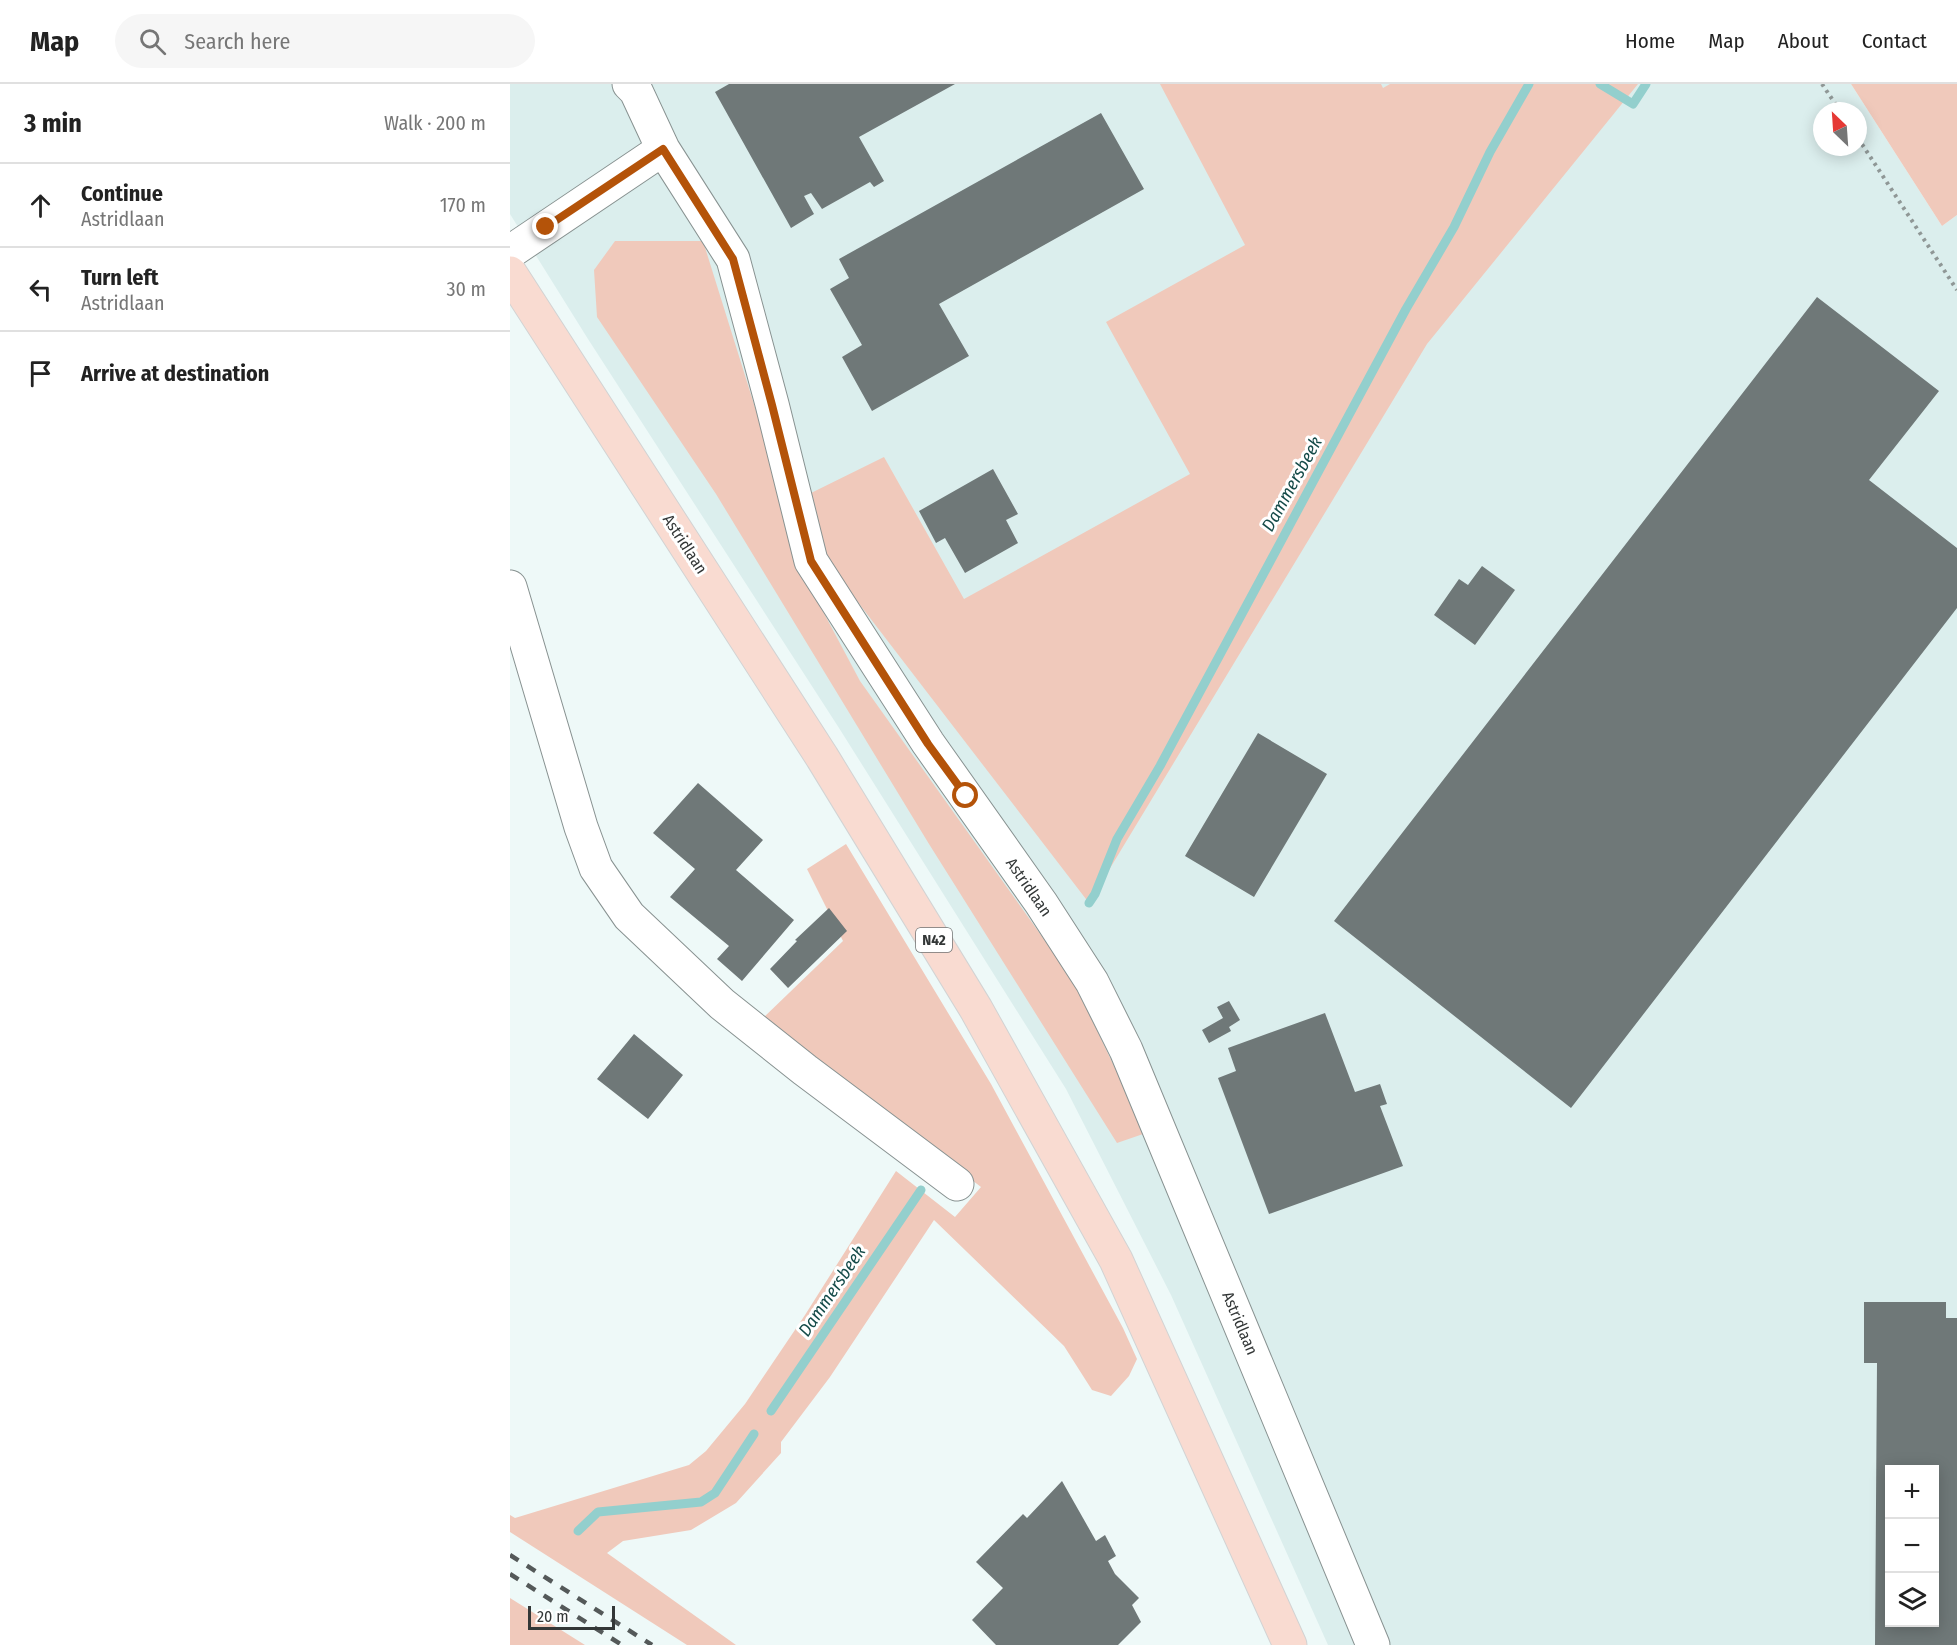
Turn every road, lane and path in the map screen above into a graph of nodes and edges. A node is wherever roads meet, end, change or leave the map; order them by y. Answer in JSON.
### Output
{"nodes":[{"id":1,"x":629,"y":84,"type":"edge"},
{"id":2,"x":1822,"y":84,"type":"edge"},
{"id":3,"x":1834,"y":102,"type":"edge"},
{"id":4,"x":663,"y":149,"type":"junction"},
{"id":5,"x":1867,"y":152,"type":"edge"},
{"id":6,"x":510,"y":252,"type":"edge"},
{"id":7,"x":510,"y":273,"type":"edge"},
{"id":8,"x":1957,"y":290,"type":"edge"},
{"id":9,"x":510,"y":587,"type":"edge"},
{"id":10,"x":957,"y":1184,"type":"dead end"},
{"id":11,"x":1290,"y":1645,"type":"edge"},
{"id":12,"x":1373,"y":1645,"type":"edge"}],
"edges":[{"from":1,"to":4,"type":"street","name":"Astridlaan"},
{"from":2,"to":3,"type":"path"},
{"from":4,"to":6,"type":"street"},
{"from":4,"to":12,"type":"street","name":"Astridlaan"},
{"from":5,"to":8,"type":"path"},
{"from":7,"to":11,"type":"main road","name":"Astridlaan","number":"N42"},
{"from":9,"to":10,"type":"street"}]}
